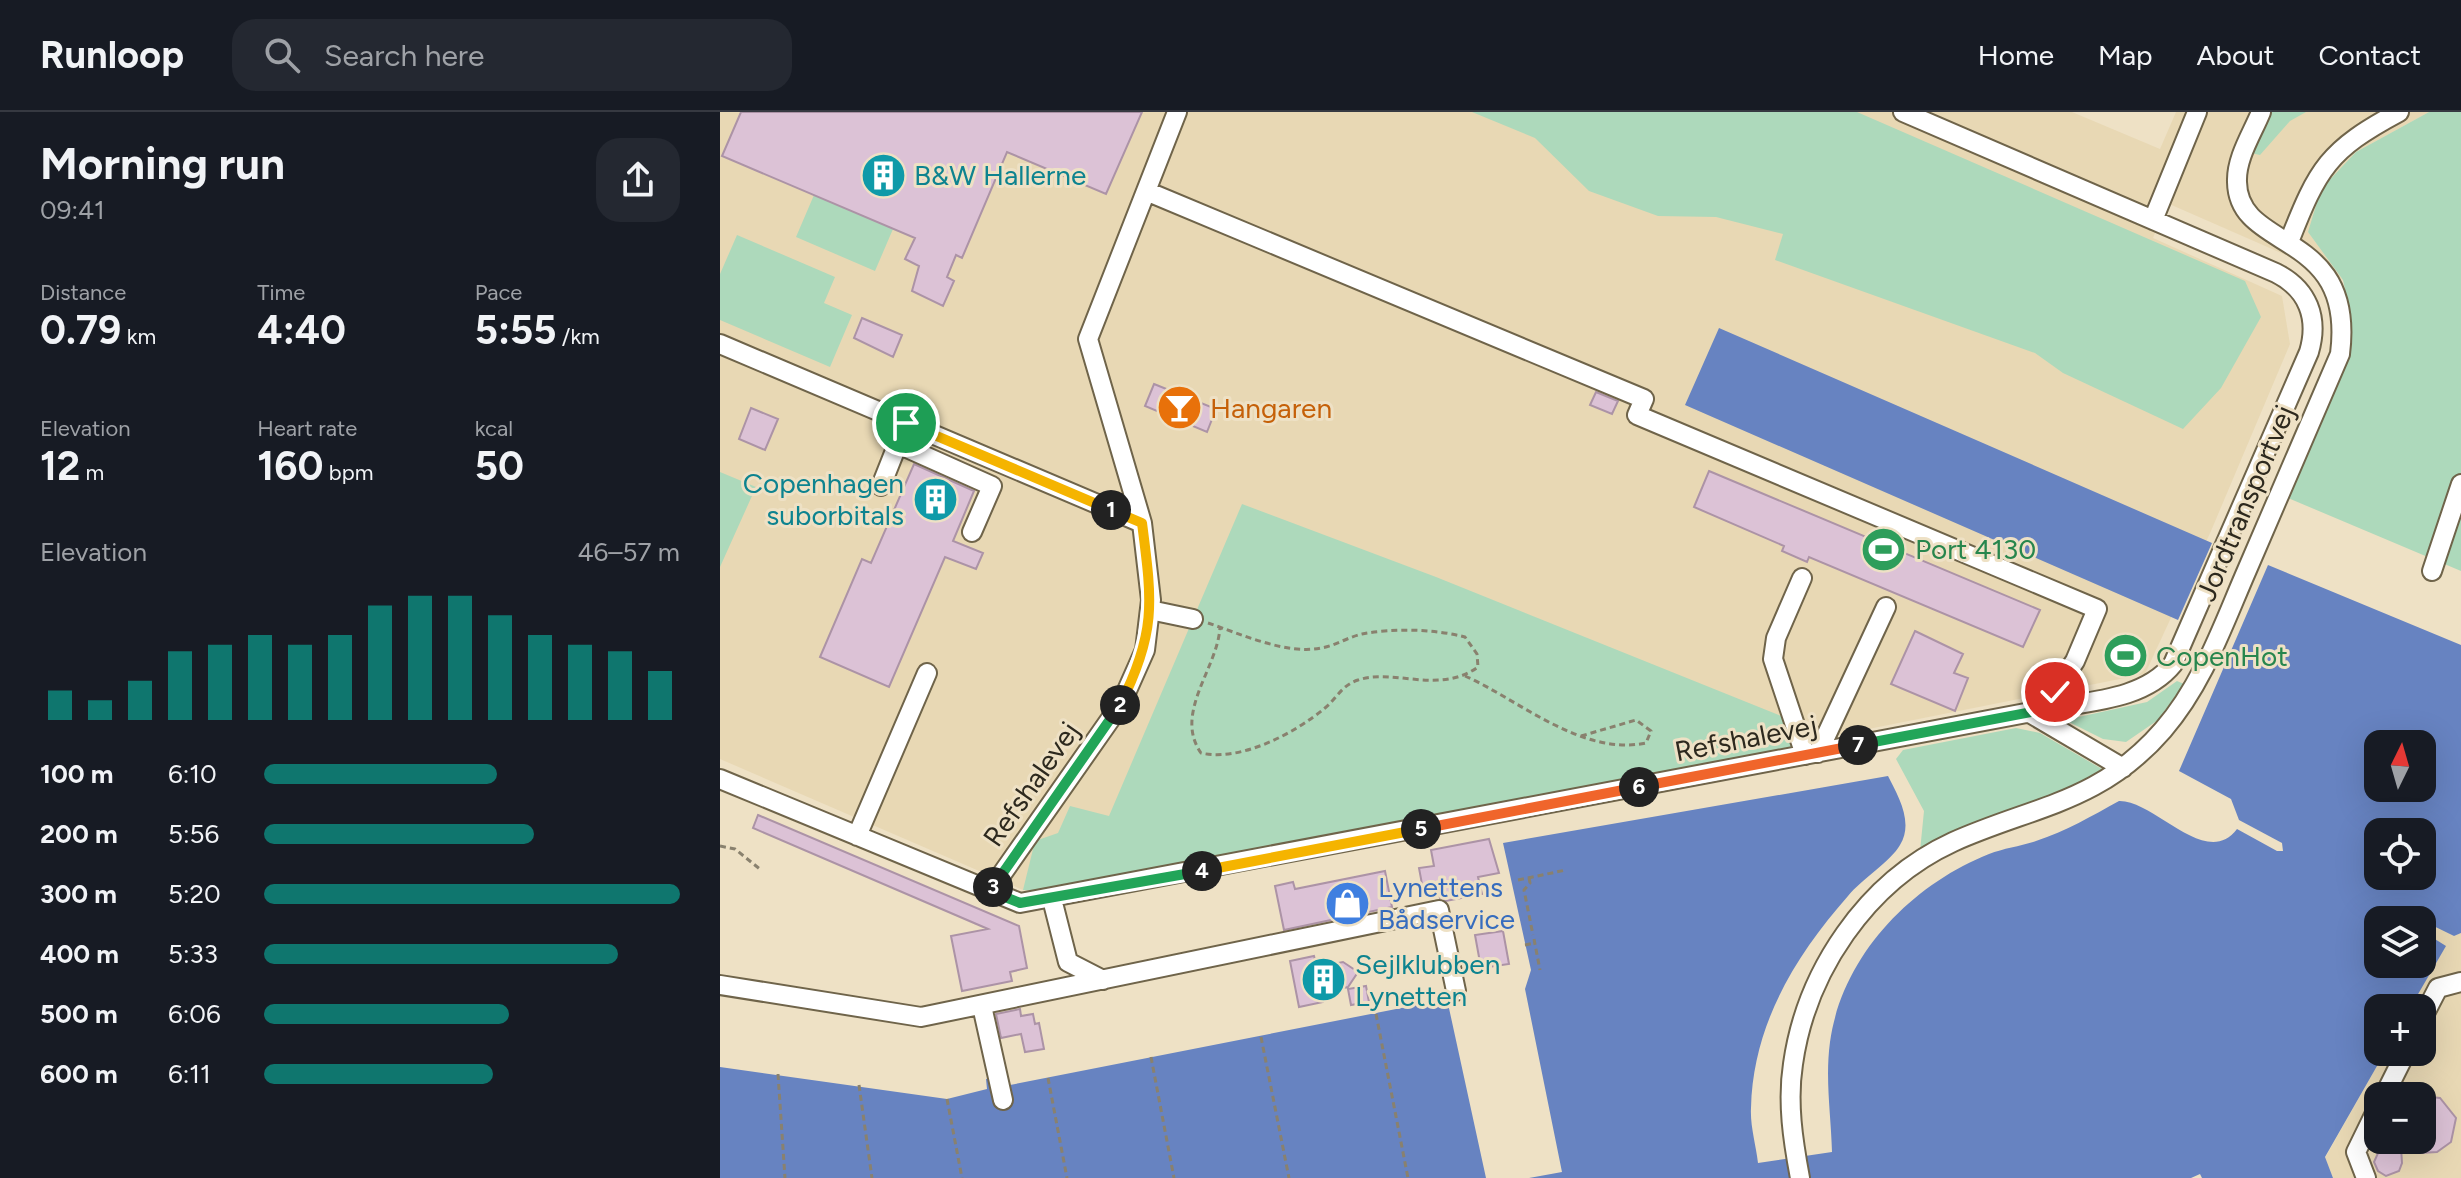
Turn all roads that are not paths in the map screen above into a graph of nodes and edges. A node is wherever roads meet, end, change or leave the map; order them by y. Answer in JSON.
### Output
{"nodes":[{"id":1,"x":1177,"y":112,"type":"edge"},
{"id":2,"x":1903,"y":112,"type":"edge"},
{"id":3,"x":2197,"y":112,"type":"edge"},
{"id":4,"x":2261,"y":112,"type":"edge"},
{"id":5,"x":2399,"y":112,"type":"edge"},
{"id":6,"x":1146,"y":191,"type":"junction"},
{"id":7,"x":2153,"y":220,"type":"junction"},
{"id":8,"x":2289,"y":242,"type":"junction"},
{"id":9,"x":720,"y":344,"type":"edge"},
{"id":10,"x":906,"y":423,"type":"junction"},
{"id":11,"x":898,"y":444,"type":"junction"},
{"id":12,"x":2461,"y":484,"type":"edge"},
{"id":13,"x":881,"y":486,"type":"dead end"},
{"id":14,"x":1142,"y":523,"type":"junction"},
{"id":15,"x":972,"y":532,"type":"dead end"},
{"id":16,"x":2432,"y":571,"type":"dead end"},
{"id":17,"x":1802,"y":578,"type":"dead end"},
{"id":18,"x":1886,"y":607,"type":"dead end"},
{"id":19,"x":1150,"y":610,"type":"junction"},
{"id":20,"x":1193,"y":619,"type":"road end"},
{"id":21,"x":927,"y":673,"type":"dead end"},
{"id":22,"x":2035,"y":711,"type":"junction"},
{"id":23,"x":1811,"y":754,"type":"junction"},
{"id":24,"x":2123,"y":768,"type":"junction"},
{"id":25,"x":720,"y":779,"type":"edge"},
{"id":26,"x":857,"y":836,"type":"junction"},
{"id":27,"x":990,"y":891,"type":"junction"},
{"id":28,"x":1052,"y":899,"type":"junction"},
{"id":29,"x":1062,"y":949,"type":"junction"},
{"id":30,"x":1103,"y":980,"type":"junction"},
{"id":31,"x":2461,"y":982,"type":"edge"},
{"id":32,"x":720,"y":985,"type":"edge"},
{"id":33,"x":1456,"y":991,"type":"dead end"},
{"id":34,"x":1045,"y":993,"type":"junction"},
{"id":35,"x":2435,"y":994,"type":"edge"},
{"id":36,"x":982,"y":1006,"type":"junction"},
{"id":37,"x":1003,"y":1100,"type":"dead end"},
{"id":38,"x":2364,"y":1136,"type":"edge"},
{"id":39,"x":1800,"y":1178,"type":"edge"},
{"id":40,"x":2366,"y":1178,"type":"edge"}],
"edges":[{"from":1,"to":6,"type":"street","name":"Refshalevej"},
{"from":2,"to":7,"type":"street","name":"Refshalevej"},
{"from":3,"to":7,"type":"street"},
{"from":4,"to":8,"type":"street","name":"Jordtransportvej"},
{"from":5,"to":8,"type":"street"},
{"from":6,"to":14,"type":"street","name":"Refshalevej"},
{"from":6,"to":22,"type":"street"},
{"from":7,"to":22,"type":"street","name":"Refshalevej"},
{"from":8,"to":24,"type":"street","name":"Jordtransportvej"},
{"from":9,"to":10,"type":"street"},
{"from":10,"to":11,"type":"street"},
{"from":10,"to":14,"type":"street"},
{"from":11,"to":13,"type":"street"},
{"from":11,"to":15,"type":"street"},
{"from":12,"to":16,"type":"street"},
{"from":14,"to":19,"type":"street","name":"Refshalevej"},
{"from":17,"to":23,"type":"street"},
{"from":18,"to":23,"type":"street"},
{"from":19,"to":20,"type":"street"},
{"from":19,"to":27,"type":"street","name":"Refshalevej"},
{"from":21,"to":26,"type":"street"},
{"from":22,"to":23,"type":"street","name":"Refshalevej"},
{"from":22,"to":24,"type":"street"},
{"from":23,"to":28,"type":"street","name":"Refshalevej"},
{"from":24,"to":39,"type":"street","name":"Jordtransportvej"},
{"from":25,"to":26,"type":"street","name":"Refshalevej"},
{"from":26,"to":27,"type":"street","name":"Refshalevej"},
{"from":27,"to":28,"type":"street","name":"Refshalevej"},
{"from":28,"to":29,"type":"street"},
{"from":29,"to":30,"type":"street"},
{"from":29,"to":34,"type":"street"},
{"from":30,"to":33,"type":"street"},
{"from":30,"to":34,"type":"street"},
{"from":31,"to":35,"type":"street"},
{"from":32,"to":36,"type":"street"},
{"from":34,"to":36,"type":"street"},
{"from":36,"to":37,"type":"street"},
{"from":38,"to":40,"type":"street"}]}
